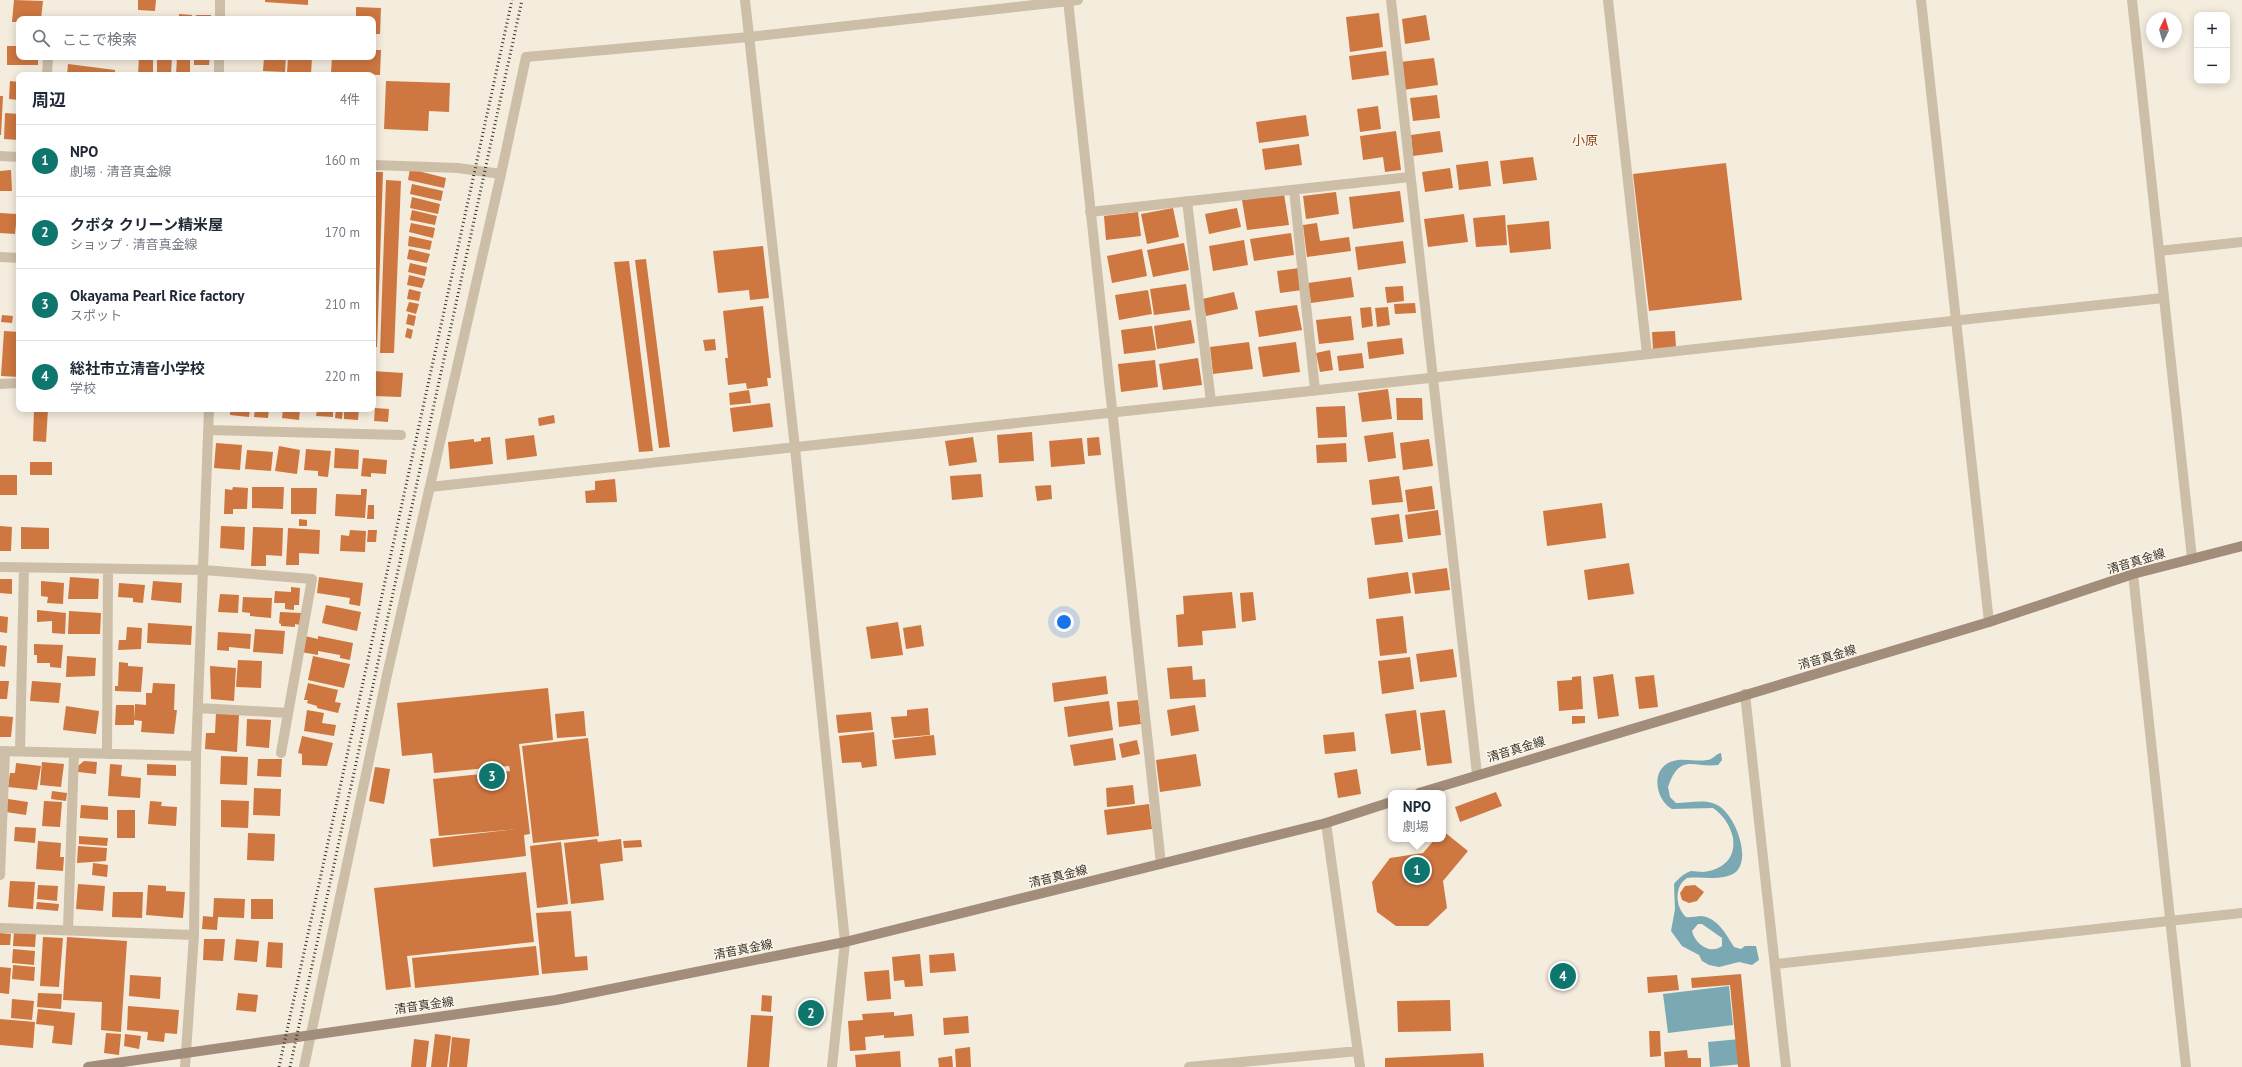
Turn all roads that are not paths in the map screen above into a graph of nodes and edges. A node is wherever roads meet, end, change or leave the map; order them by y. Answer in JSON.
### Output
{"nodes":[{"id":1,"x":220,"y":0,"type":"edge"},
{"id":2,"x":745,"y":0,"type":"edge"},
{"id":3,"x":1071,"y":0,"type":"edge"},
{"id":4,"x":1391,"y":0,"type":"edge"},
{"id":5,"x":1608,"y":0,"type":"edge"},
{"id":6,"x":1922,"y":0,"type":"edge"},
{"id":7,"x":2132,"y":0,"type":"edge"},
{"id":8,"x":220,"y":16,"type":"edge"},
{"id":9,"x":750,"y":37,"type":"junction"},
{"id":10,"x":48,"y":60,"type":"edge"},
{"id":11,"x":219,"y":60,"type":"edge"},
{"id":12,"x":47,"y":72,"type":"edge"},
{"id":13,"x":219,"y":72,"type":"edge"},
{"id":14,"x":0,"y":156,"type":"edge"},
{"id":15,"x":16,"y":156,"type":"edge"},
{"id":16,"x":376,"y":165,"type":"edge"},
{"id":17,"x":501,"y":174,"type":"junction"},
{"id":18,"x":1410,"y":177,"type":"junction"},
{"id":19,"x":1294,"y":190,"type":"junction"},
{"id":20,"x":1187,"y":201,"type":"junction"},
{"id":21,"x":1090,"y":212,"type":"junction"},
{"id":22,"x":2242,"y":242,"type":"edge"},
{"id":23,"x":2159,"y":251,"type":"junction"},
{"id":24,"x":0,"y":257,"type":"edge"},
{"id":25,"x":16,"y":258,"type":"edge"},
{"id":26,"x":2163,"y":298,"type":"junction"},
{"id":27,"x":1956,"y":320,"type":"junction"},
{"id":28,"x":1647,"y":354,"type":"junction"},
{"id":29,"x":1432,"y":377,"type":"junction"},
{"id":30,"x":16,"y":383,"type":"edge"},
{"id":31,"x":0,"y":384,"type":"edge"},
{"id":32,"x":1315,"y":390,"type":"junction"},
{"id":33,"x":1211,"y":402,"type":"junction"},
{"id":34,"x":209,"y":412,"type":"edge"},
{"id":35,"x":1114,"y":412,"type":"junction"},
{"id":36,"x":209,"y":430,"type":"junction"},
{"id":37,"x":401,"y":435,"type":"dead end"},
{"id":38,"x":795,"y":448,"type":"junction"},
{"id":39,"x":430,"y":487,"type":"junction"},
{"id":40,"x":2242,"y":546,"type":"edge"},
{"id":41,"x":2192,"y":558,"type":"junction"},
{"id":42,"x":0,"y":567,"type":"edge"},
{"id":43,"x":24,"y":568,"type":"junction"},
{"id":44,"x":108,"y":569,"type":"junction"},
{"id":45,"x":204,"y":570,"type":"junction"},
{"id":46,"x":2133,"y":574,"type":"junction"},
{"id":47,"x":1989,"y":622,"type":"junction"},
{"id":48,"x":1745,"y":694,"type":"junction"},
{"id":49,"x":198,"y":708,"type":"junction"},
{"id":50,"x":288,"y":713,"type":"junction"},
{"id":51,"x":2,"y":751,"type":"edge"},
{"id":52,"x":20,"y":751,"type":"junction"},
{"id":53,"x":74,"y":753,"type":"junction"},
{"id":54,"x":281,"y":753,"type":"dead end"},
{"id":55,"x":107,"y":754,"type":"junction"},
{"id":56,"x":196,"y":756,"type":"junction"},
{"id":57,"x":1477,"y":774,"type":"junction"},
{"id":58,"x":1428,"y":790,"type":"edge"},
{"id":59,"x":1388,"y":803,"type":"edge"},
{"id":60,"x":1326,"y":823,"type":"junction"},
{"id":61,"x":1161,"y":864,"type":"junction"},
{"id":62,"x":0,"y":875,"type":"edge"},
{"id":63,"x":2242,"y":913,"type":"edge"},
{"id":64,"x":2171,"y":921,"type":"junction"},
{"id":65,"x":0,"y":928,"type":"edge"},
{"id":66,"x":68,"y":930,"type":"junction"},
{"id":67,"x":194,"y":935,"type":"junction"},
{"id":68,"x":845,"y":942,"type":"junction"},
{"id":69,"x":1776,"y":964,"type":"junction"},
{"id":70,"x":310,"y":1035,"type":"junction"},
{"id":71,"x":1358,"y":1051,"type":"junction"},
{"id":72,"x":186,"y":1052,"type":"junction"},
{"id":73,"x":88,"y":1067,"type":"edge"},
{"id":74,"x":185,"y":1067,"type":"edge"},
{"id":75,"x":304,"y":1067,"type":"edge"},
{"id":76,"x":832,"y":1067,"type":"edge"},
{"id":77,"x":1189,"y":1067,"type":"edge"},
{"id":78,"x":1360,"y":1067,"type":"edge"},
{"id":79,"x":1786,"y":1067,"type":"edge"},
{"id":80,"x":2186,"y":1067,"type":"edge"}],
"edges":[{"from":1,"to":8,"type":"street"},
{"from":2,"to":9,"type":"street"},
{"from":3,"to":9,"type":"street"},
{"from":3,"to":21,"type":"street"},
{"from":4,"to":18,"type":"street"},
{"from":5,"to":28,"type":"street"},
{"from":6,"to":27,"type":"street"},
{"from":7,"to":23,"type":"street"},
{"from":9,"to":17,"type":"street"},
{"from":9,"to":38,"type":"street"},
{"from":10,"to":12,"type":"street"},
{"from":11,"to":13,"type":"street"},
{"from":14,"to":15,"type":"street"},
{"from":16,"to":17,"type":"street"},
{"from":17,"to":39,"type":"street"},
{"from":18,"to":19,"type":"street"},
{"from":18,"to":29,"type":"street"},
{"from":19,"to":20,"type":"street"},
{"from":19,"to":32,"type":"street"},
{"from":20,"to":21,"type":"street"},
{"from":20,"to":33,"type":"street"},
{"from":21,"to":35,"type":"street"},
{"from":22,"to":23,"type":"street"},
{"from":23,"to":26,"type":"street"},
{"from":24,"to":25,"type":"street"},
{"from":26,"to":27,"type":"street"},
{"from":26,"to":41,"type":"street"},
{"from":27,"to":28,"type":"street"},
{"from":27,"to":47,"type":"street"},
{"from":28,"to":29,"type":"street"},
{"from":29,"to":32,"type":"street"},
{"from":29,"to":57,"type":"street"},
{"from":30,"to":31,"type":"street"},
{"from":32,"to":33,"type":"street"},
{"from":33,"to":35,"type":"street"},
{"from":34,"to":36,"type":"street"},
{"from":35,"to":38,"type":"street"},
{"from":35,"to":61,"type":"street"},
{"from":36,"to":37,"type":"street"},
{"from":36,"to":45,"type":"street"},
{"from":38,"to":39,"type":"street"},
{"from":38,"to":68,"type":"street"},
{"from":39,"to":70,"type":"street"},
{"from":40,"to":41,"type":"main road","name":"清音真金線"},
{"from":41,"to":46,"type":"main road","name":"清音真金線"},
{"from":42,"to":43,"type":"street"},
{"from":43,"to":44,"type":"street"},
{"from":43,"to":52,"type":"street"},
{"from":44,"to":45,"type":"street"},
{"from":44,"to":55,"type":"street"},
{"from":45,"to":49,"type":"street"},
{"from":45,"to":50,"type":"street"},
{"from":46,"to":47,"type":"main road","name":"清音真金線"},
{"from":46,"to":64,"type":"street"},
{"from":47,"to":48,"type":"main road","name":"清音真金線"},
{"from":48,"to":57,"type":"main road","name":"清音真金線"},
{"from":48,"to":69,"type":"street"},
{"from":49,"to":50,"type":"street"},
{"from":49,"to":56,"type":"street"},
{"from":50,"to":54,"type":"street"},
{"from":51,"to":52,"type":"street"},
{"from":51,"to":62,"type":"street"},
{"from":52,"to":53,"type":"street"},
{"from":53,"to":55,"type":"street"},
{"from":53,"to":66,"type":"street"},
{"from":55,"to":56,"type":"street"},
{"from":56,"to":67,"type":"street"},
{"from":57,"to":58,"type":"main road","name":"清音真金線"},
{"from":59,"to":60,"type":"main road","name":"清音真金線"},
{"from":60,"to":61,"type":"main road","name":"清音真金線"},
{"from":60,"to":71,"type":"street"},
{"from":61,"to":68,"type":"main road","name":"清音真金線"},
{"from":63,"to":64,"type":"street"},
{"from":64,"to":69,"type":"street"},
{"from":64,"to":80,"type":"street"},
{"from":65,"to":66,"type":"street"},
{"from":66,"to":67,"type":"street"},
{"from":67,"to":72,"type":"street"},
{"from":68,"to":70,"type":"main road","name":"清音真金線"},
{"from":68,"to":76,"type":"street"},
{"from":69,"to":79,"type":"street"},
{"from":70,"to":72,"type":"main road","name":"清音真金線"},
{"from":70,"to":75,"type":"street"},
{"from":71,"to":77,"type":"street"},
{"from":71,"to":78,"type":"street"},
{"from":72,"to":73,"type":"main road","name":"清音真金線"},
{"from":72,"to":74,"type":"street"}]}
